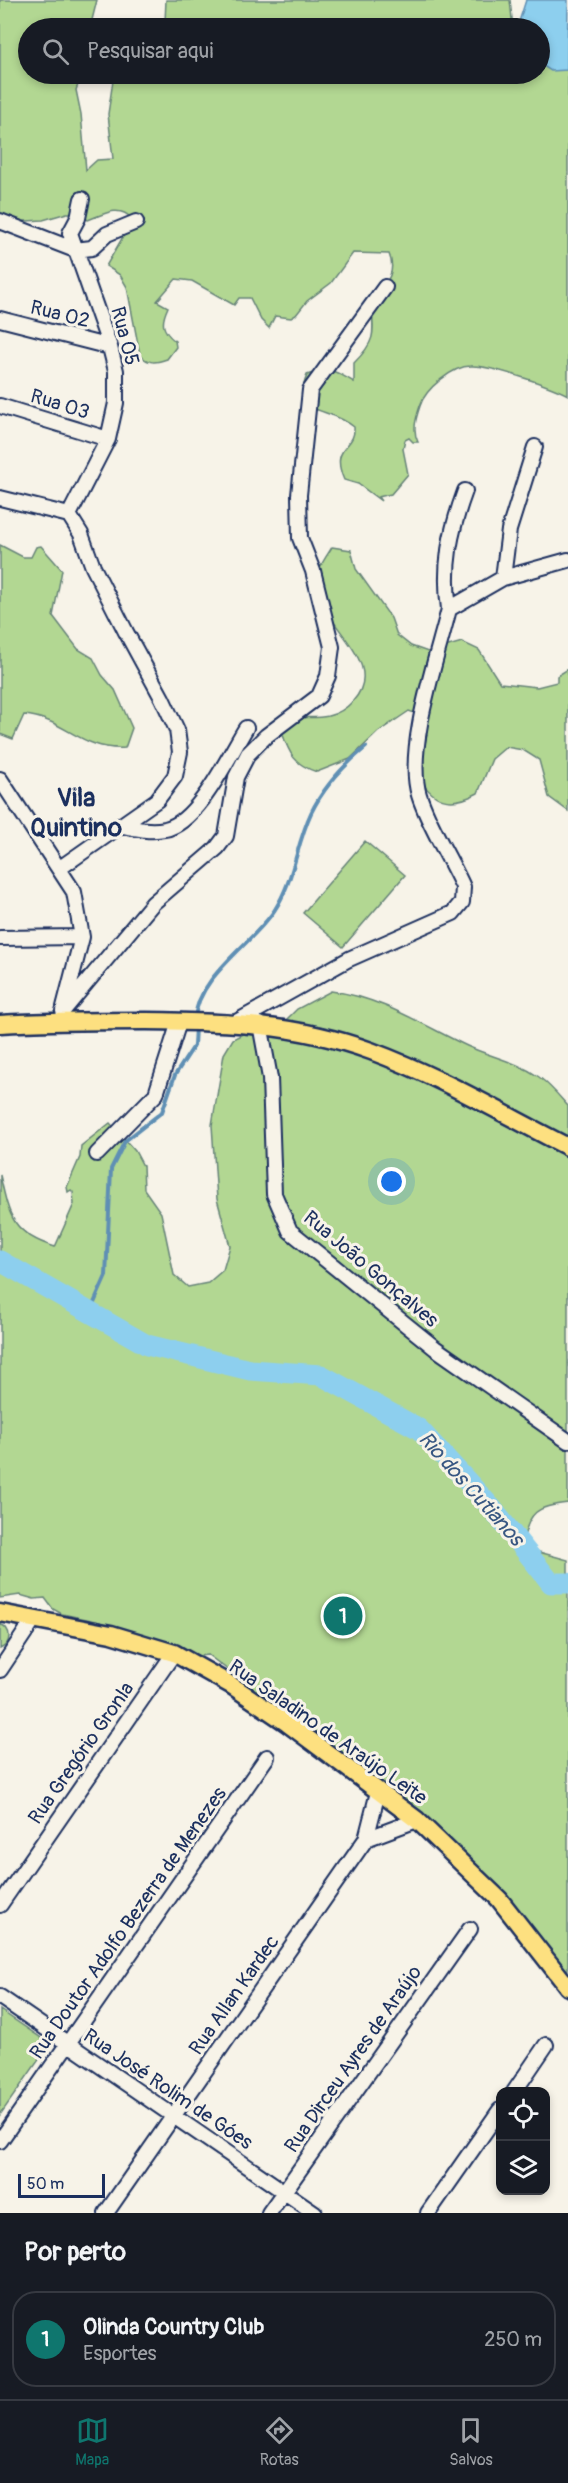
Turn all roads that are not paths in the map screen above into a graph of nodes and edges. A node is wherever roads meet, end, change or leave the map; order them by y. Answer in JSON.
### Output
{"nodes":[{"id":1,"x":82,"y":199,"type":"dead end"},
{"id":2,"x":0,"y":221,"type":"edge"},
{"id":3,"x":136,"y":222,"type":"dead end"},
{"id":4,"x":75,"y":249,"type":"junction"},
{"id":5,"x":385,"y":287,"type":"dead end"},
{"id":6,"x":0,"y":319,"type":"edge"},
{"id":7,"x":110,"y":347,"type":"junction"},
{"id":8,"x":0,"y":406,"type":"edge"},
{"id":9,"x":108,"y":439,"type":"junction"},
{"id":10,"x":535,"y":447,"type":"dead end"},
{"id":11,"x":465,"y":491,"type":"dead end"},
{"id":12,"x":0,"y":498,"type":"edge"},
{"id":13,"x":69,"y":515,"type":"junction"},
{"id":14,"x":568,"y":560,"type":"edge"},
{"id":15,"x":503,"y":578,"type":"junction"},
{"id":16,"x":449,"y":609,"type":"junction"},
{"id":17,"x":246,"y":728,"type":"dead end"},
{"id":18,"x":0,"y":779,"type":"edge"},
{"id":19,"x":123,"y":826,"type":"junction"},
{"id":20,"x":60,"y":868,"type":"junction"},
{"id":21,"x":82,"y":937,"type":"junction"},
{"id":22,"x":0,"y":938,"type":"edge"},
{"id":23,"x":61,"y":1016,"type":"junction"},
{"id":24,"x":181,"y":1022,"type":"junction"},
{"id":25,"x":236,"y":1022,"type":"junction"},
{"id":26,"x":0,"y":1024,"type":"edge"},
{"id":27,"x":260,"y":1024,"type":"junction"},
{"id":28,"x":568,"y":1147,"type":"edge"},
{"id":29,"x":97,"y":1154,"type":"dead end"},
{"id":30,"x":568,"y":1441,"type":"edge"},
{"id":31,"x":0,"y":1613,"type":"edge"},
{"id":32,"x":34,"y":1619,"type":"junction"},
{"id":33,"x":174,"y":1653,"type":"junction"},
{"id":34,"x":0,"y":1670,"type":"edge"},
{"id":35,"x":267,"y":1757,"type":"dead end"},
{"id":36,"x":378,"y":1792,"type":"junction"},
{"id":37,"x":417,"y":1820,"type":"junction"},
{"id":38,"x":366,"y":1839,"type":"junction"},
{"id":39,"x":0,"y":1905,"type":"edge"},
{"id":40,"x":470,"y":1929,"type":"dead end"},
{"id":41,"x":568,"y":1987,"type":"edge"},
{"id":42,"x":0,"y":1996,"type":"edge"},
{"id":43,"x":67,"y":2043,"type":"junction"},
{"id":44,"x":546,"y":2045,"type":"dead end"},
{"id":45,"x":517,"y":2087,"type":"edge"},
{"id":46,"x":175,"y":2116,"type":"junction"},
{"id":47,"x":496,"y":2117,"type":"edge"},
{"id":48,"x":0,"y":2141,"type":"edge"},
{"id":49,"x":284,"y":2192,"type":"junction"},
{"id":50,"x":106,"y":2213,"type":"edge"},
{"id":51,"x":269,"y":2213,"type":"edge"},
{"id":52,"x":315,"y":2213,"type":"edge"},
{"id":53,"x":428,"y":2213,"type":"edge"}],
"edges":[{"from":1,"to":4,"type":"street","name":"Rua 05"},
{"from":2,"to":4,"type":"street"},
{"from":3,"to":4,"type":"street"},
{"from":4,"to":7,"type":"street","name":"Rua 05"},
{"from":5,"to":23,"type":"street"},
{"from":6,"to":7,"type":"street","name":"Rua 02"},
{"from":7,"to":9,"type":"street","name":"Rua 05"},
{"from":8,"to":9,"type":"street","name":"Rua 03"},
{"from":9,"to":13,"type":"street","name":"Rua 05"},
{"from":10,"to":15,"type":"street"},
{"from":11,"to":16,"type":"street"},
{"from":12,"to":13,"type":"street"},
{"from":13,"to":19,"type":"street"},
{"from":14,"to":15,"type":"street"},
{"from":15,"to":16,"type":"street"},
{"from":16,"to":25,"type":"street"},
{"from":17,"to":19,"type":"street"},
{"from":18,"to":20,"type":"street"},
{"from":19,"to":20,"type":"street"},
{"from":20,"to":21,"type":"street"},
{"from":21,"to":22,"type":"street"},
{"from":21,"to":23,"type":"street"},
{"from":23,"to":24,"type":"main road"},
{"from":23,"to":26,"type":"main road"},
{"from":24,"to":25,"type":"main road"},
{"from":24,"to":29,"type":"street"},
{"from":25,"to":27,"type":"main road"},
{"from":27,"to":28,"type":"main road"},
{"from":27,"to":30,"type":"street","name":"Rua João Gonçalves"},
{"from":31,"to":32,"type":"main road","name":"Rua Saladino de Araújo Leite"},
{"from":32,"to":33,"type":"main road","name":"Rua Saladino de Araújo Leite"},
{"from":32,"to":34,"type":"street"},
{"from":33,"to":36,"type":"main road","name":"Rua Saladino de Araújo Leite"},
{"from":33,"to":39,"type":"street","name":"Rua Gregório Gronla"},
{"from":35,"to":43,"type":"street","name":"Rua Doutor Adolfo Bezerra de Menezes"},
{"from":36,"to":37,"type":"main road","name":"Rua Saladino de Araújo Leite"},
{"from":36,"to":38,"type":"street","name":"Rua Allan Kardec"},
{"from":37,"to":38,"type":"street"},
{"from":37,"to":41,"type":"main road","name":"Rua Saladino de Araújo Leite"},
{"from":38,"to":46,"type":"street","name":"Rua Allan Kardec"},
{"from":40,"to":49,"type":"street","name":"Rua Dirceu Ayres de Araújo"},
{"from":42,"to":43,"type":"street","name":"Rua José Rolim de Góes"},
{"from":43,"to":46,"type":"street","name":"Rua José Rolim de Góes"},
{"from":43,"to":48,"type":"street","name":"Rua Doutor Adolfo Bezerra de Menezes"},
{"from":44,"to":45,"type":"street"},
{"from":46,"to":49,"type":"street","name":"Rua José Rolim de Góes"},
{"from":46,"to":50,"type":"street","name":"Rua Allan Kardec"},
{"from":47,"to":53,"type":"street"},
{"from":49,"to":51,"type":"street","name":"Rua Dirceu Ayres de Araújo"},
{"from":49,"to":52,"type":"street","name":"Rua José Rolim de Góes"}]}
